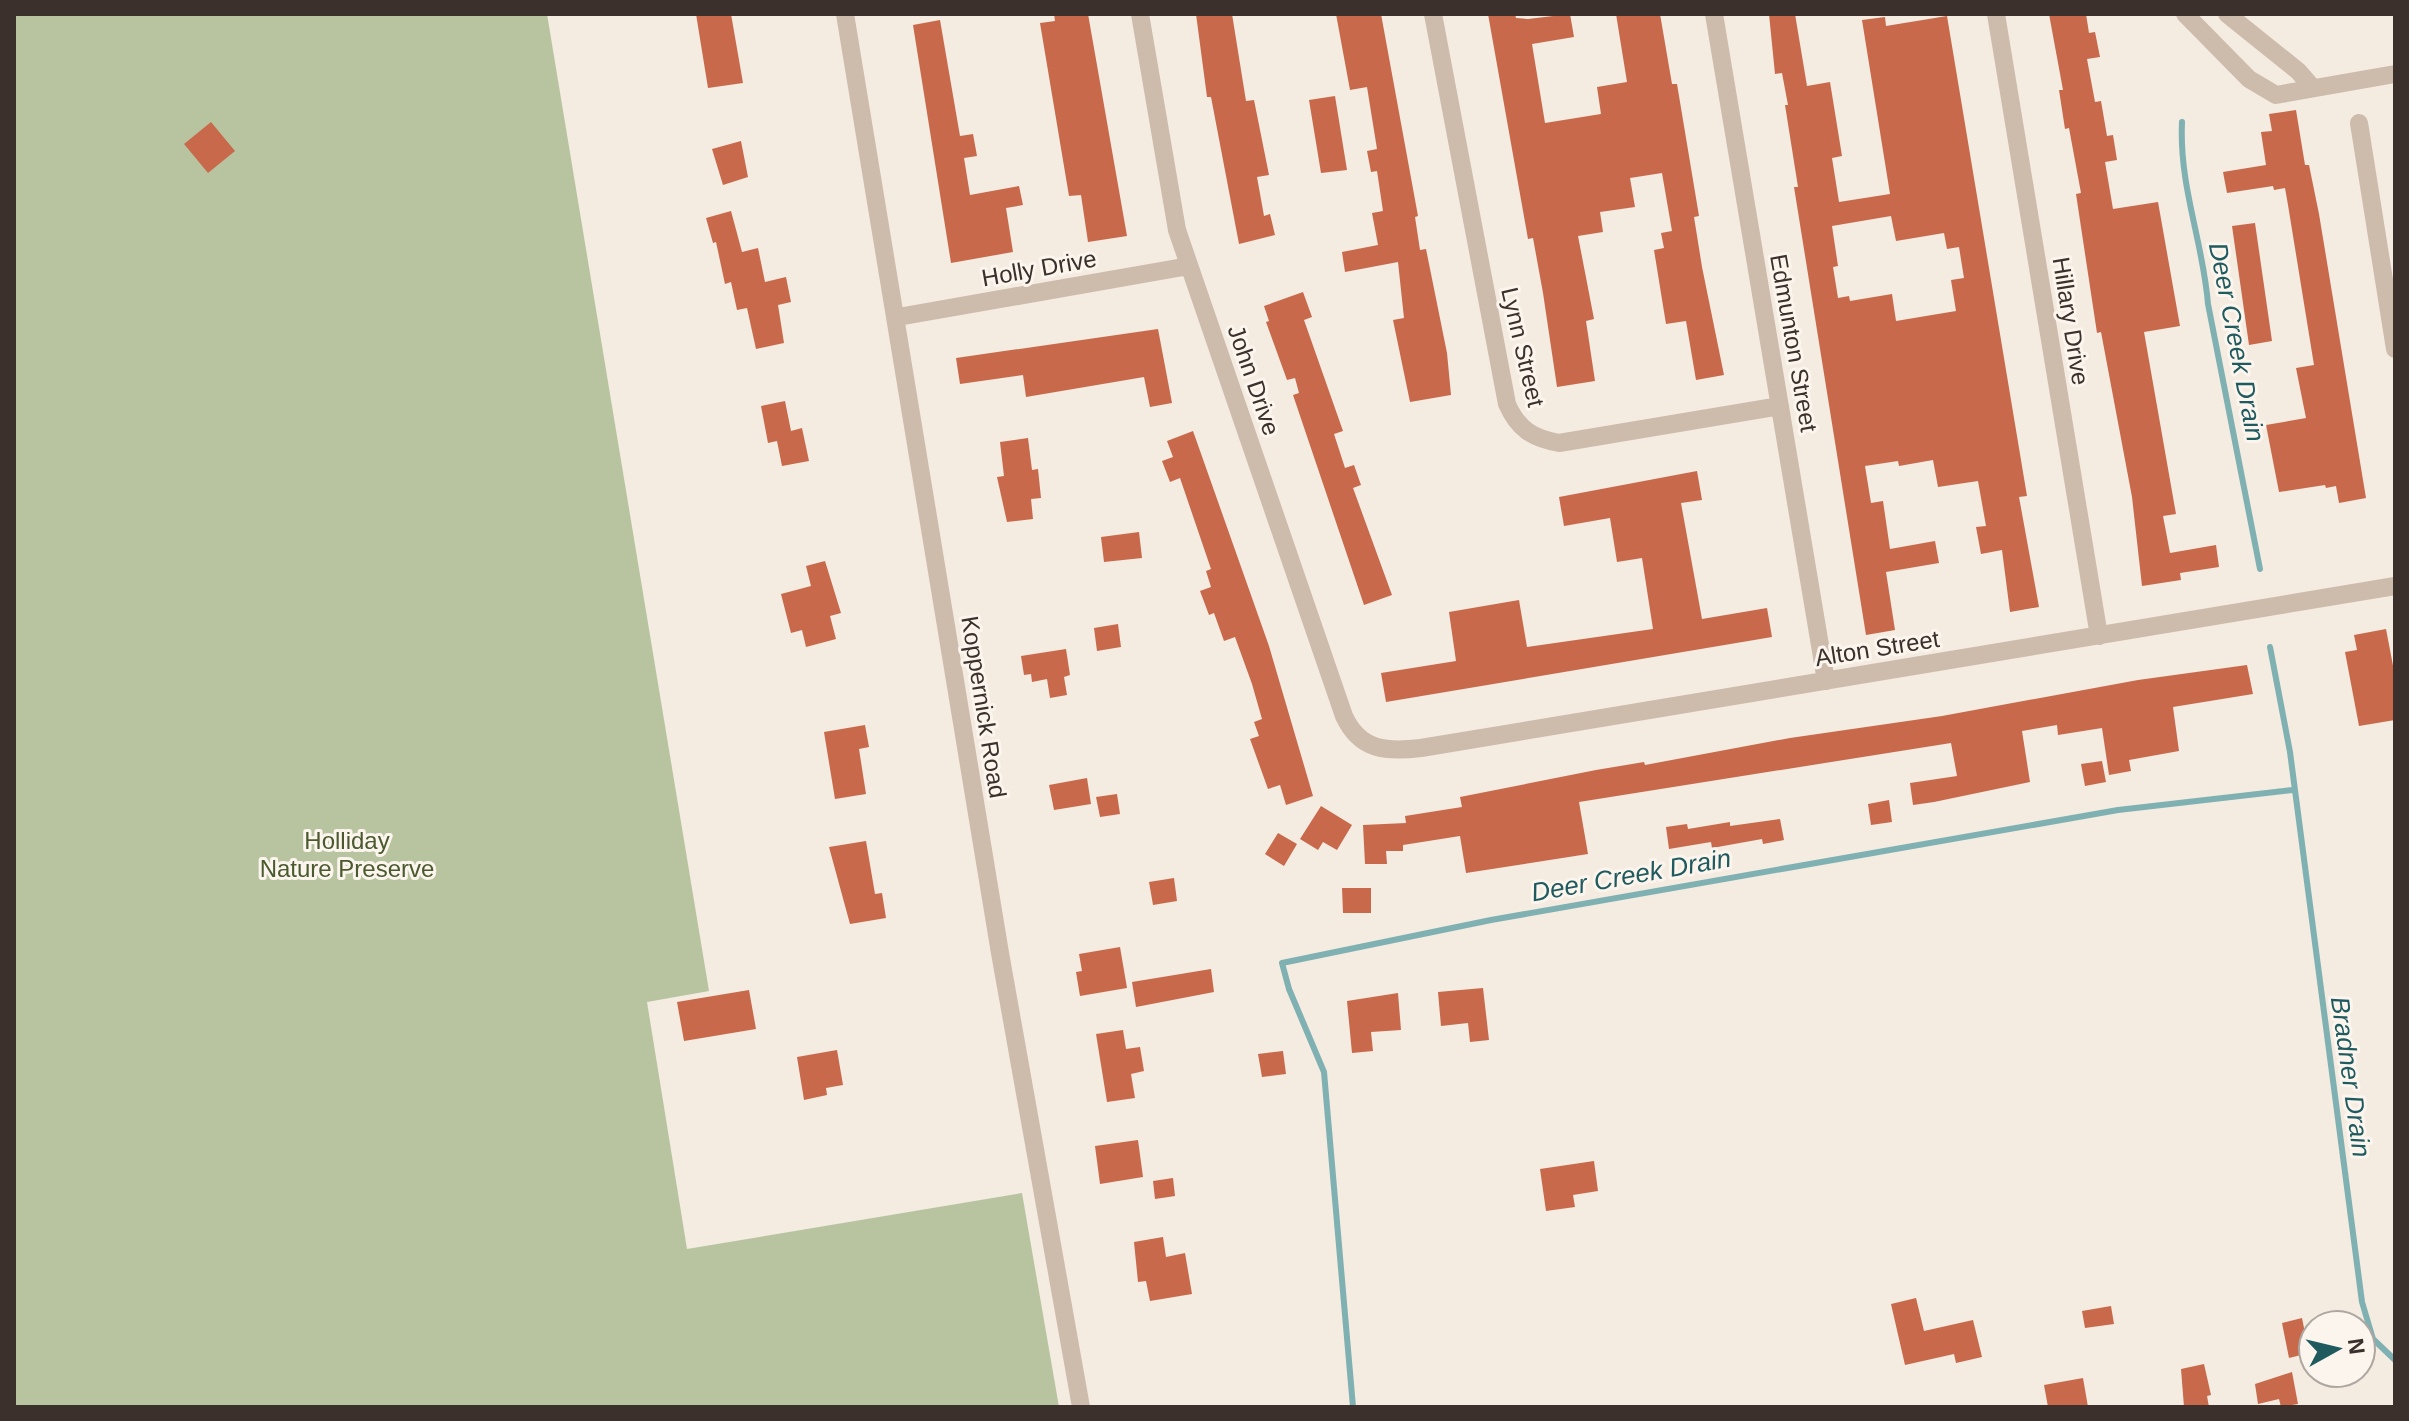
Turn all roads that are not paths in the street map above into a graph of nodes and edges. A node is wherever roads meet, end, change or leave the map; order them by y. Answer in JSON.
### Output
{"nodes":[{"id":1,"x":845,"y":14,"type":"edge"},
{"id":2,"x":1140,"y":14,"type":"edge"},
{"id":3,"x":1433,"y":14,"type":"edge"},
{"id":4,"x":1714,"y":14,"type":"edge"},
{"id":5,"x":1996,"y":14,"type":"edge"},
{"id":6,"x":2185,"y":14,"type":"edge"},
{"id":7,"x":2227,"y":14,"type":"edge"},
{"id":8,"x":2395,"y":74,"type":"edge"},
{"id":9,"x":2312,"y":87,"type":"junction"},
{"id":10,"x":2359,"y":123,"type":"dead end"},
{"id":11,"x":2395,"y":234,"type":"edge"},
{"id":12,"x":2376,"y":237,"type":"junction"},
{"id":13,"x":1189,"y":266,"type":"junction"},
{"id":14,"x":898,"y":317,"type":"junction"},
{"id":15,"x":2395,"y":349,"type":"edge"},
{"id":16,"x":1780,"y":406,"type":"junction"},
{"id":17,"x":2395,"y":586,"type":"edge"},
{"id":18,"x":2099,"y":636,"type":"junction"},
{"id":19,"x":1826,"y":681,"type":"junction"},
{"id":20,"x":1368,"y":745,"type":"joint"},
{"id":21,"x":1081,"y":1407,"type":"edge"}],
"edges":[{"from":1,"to":14,"type":"street","name":"Koppernick Road"},
{"from":2,"to":13,"type":"street","name":"John Drive"},
{"from":3,"to":16,"type":"street","name":"Lynn Street"},
{"from":4,"to":16,"type":"street","name":"Edmunton Street"},
{"from":5,"to":18,"type":"street","name":"Hillary Drive"},
{"from":6,"to":9,"type":"street"},
{"from":7,"to":9,"type":"street"},
{"from":8,"to":9,"type":"street"},
{"from":10,"to":12,"type":"street"},
{"from":11,"to":12,"type":"street"},
{"from":12,"to":15,"type":"street"},
{"from":13,"to":14,"type":"street","name":"Holly Drive"},
{"from":13,"to":20,"type":"street","name":"John Drive"},
{"from":14,"to":21,"type":"street","name":"Koppernick Road"},
{"from":16,"to":19,"type":"street","name":"Edmunton Street"},
{"from":17,"to":18,"type":"street","name":"Alton Street"},
{"from":18,"to":19,"type":"street","name":"Alton Street"},
{"from":19,"to":20,"type":"street","name":"Alton Street"}]}
